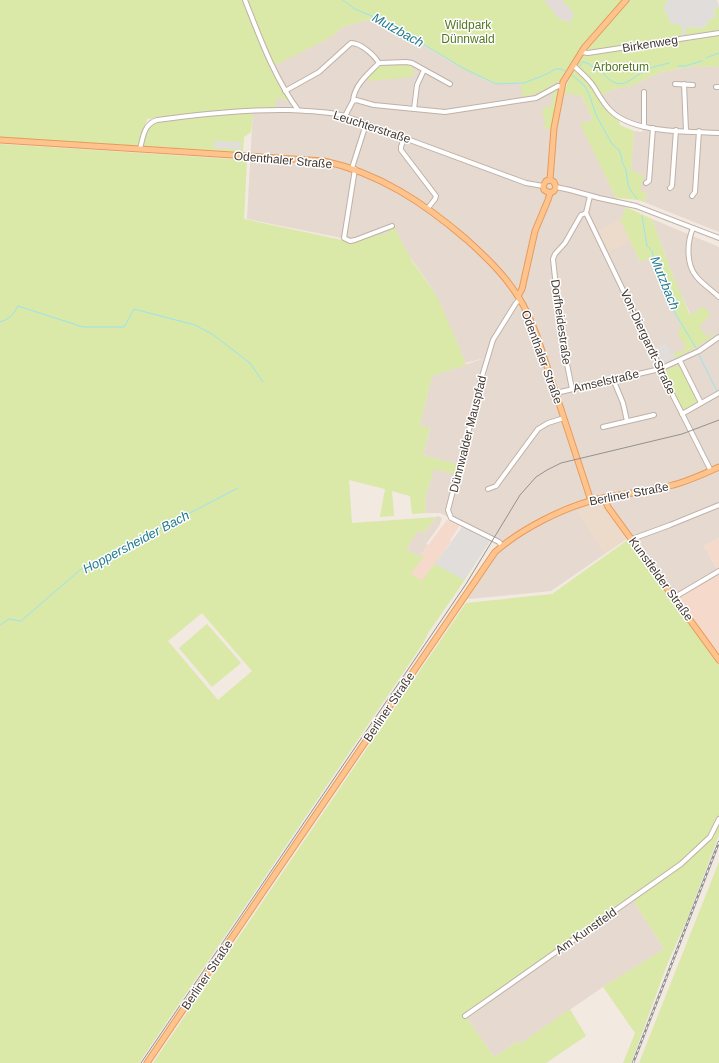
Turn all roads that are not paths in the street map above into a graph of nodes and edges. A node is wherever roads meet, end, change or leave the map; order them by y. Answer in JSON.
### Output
{"nodes":[{"id":1,"x":245,"y":0,"type":"edge"},
{"id":2,"x":626,"y":0,"type":"edge"},
{"id":3,"x":719,"y":33,"type":"edge"},
{"id":4,"x":581,"y":52,"type":"junction"},
{"id":5,"x":379,"y":63,"type":"junction"},
{"id":6,"x":573,"y":65,"type":"junction"},
{"id":7,"x":424,"y":70,"type":"junction"},
{"id":8,"x":450,"y":84,"type":"dead end"},
{"id":9,"x":675,"y":84,"type":"dead end"},
{"id":10,"x":684,"y":84,"type":"junction"},
{"id":11,"x":693,"y":85,"type":"dead end"},
{"id":12,"x":561,"y":87,"type":"junction"},
{"id":13,"x":286,"y":91,"type":"junction"},
{"id":14,"x":644,"y":92,"type":"dead end"},
{"id":15,"x":353,"y":101,"type":"junction"},
{"id":16,"x":414,"y":109,"type":"junction"},
{"id":17,"x":298,"y":110,"type":"junction"},
{"id":18,"x":345,"y":116,"type":"junction"},
{"id":19,"x":366,"y":124,"type":"junction"},
{"id":20,"x":644,"y":127,"type":"junction"},
{"id":21,"x":653,"y":128,"type":"junction"},
{"id":22,"x":676,"y":130,"type":"junction"},
{"id":23,"x":686,"y":131,"type":"junction"},
{"id":24,"x":699,"y":131,"type":"junction"},
{"id":25,"x":719,"y":133,"type":"edge"},
{"id":26,"x":404,"y":138,"type":"junction"},
{"id":27,"x":0,"y":140,"type":"edge"},
{"id":28,"x":140,"y":149,"type":"junction"},
{"id":29,"x":353,"y":169,"type":"junction"},
{"id":30,"x":550,"y":180,"type":"junction"},
{"id":31,"x":646,"y":183,"type":"dead end"},
{"id":32,"x":543,"y":186,"type":"junction"},
{"id":33,"x":556,"y":187,"type":"junction"},
{"id":34,"x":670,"y":188,"type":"dead end"},
{"id":35,"x":550,"y":193,"type":"junction"},
{"id":36,"x":590,"y":196,"type":"junction"},
{"id":37,"x":692,"y":196,"type":"dead end"},
{"id":38,"x":428,"y":208,"type":"junction"},
{"id":39,"x":586,"y":213,"type":"junction"},
{"id":40,"x":392,"y":226,"type":"dead end"},
{"id":41,"x":693,"y":228,"type":"junction"},
{"id":42,"x":719,"y":238,"type":"edge"},
{"id":43,"x":719,"y":297,"type":"edge"},
{"id":44,"x":519,"y":298,"type":"junction"},
{"id":45,"x":719,"y":337,"type":"edge"},
{"id":46,"x":680,"y":360,"type":"junction"},
{"id":47,"x":660,"y":369,"type":"junction"},
{"id":48,"x":614,"y":379,"type":"junction"},
{"id":49,"x":572,"y":389,"type":"junction"},
{"id":50,"x":556,"y":393,"type":"junction"},
{"id":51,"x":718,"y":393,"type":"edge"},
{"id":52,"x":701,"y":403,"type":"junction"},
{"id":53,"x":682,"y":414,"type":"junction"},
{"id":54,"x":654,"y":415,"type":"dead end"},
{"id":55,"x":564,"y":418,"type":"junction"},
{"id":56,"x":627,"y":421,"type":"junction"},
{"id":57,"x":603,"y":427,"type":"dead end"},
{"id":58,"x":719,"y":467,"type":"edge"},
{"id":59,"x":711,"y":471,"type":"junction"},
{"id":60,"x":488,"y":489,"type":"dead end"},
{"id":61,"x":604,"y":498,"type":"junction"},
{"id":62,"x":591,"y":501,"type":"junction"},
{"id":63,"x":719,"y":505,"type":"edge"},
{"id":64,"x":632,"y":540,"type":"junction"},
{"id":65,"x":502,"y":546,"type":"junction"},
{"id":66,"x":719,"y":571,"type":"edge"},
{"id":67,"x":675,"y":597,"type":"junction"},
{"id":68,"x":719,"y":660,"type":"edge"},
{"id":69,"x":719,"y":819,"type":"edge"},
{"id":70,"x":465,"y":1016,"type":"dead end"},
{"id":71,"x":147,"y":1063,"type":"edge"}],
"edges":[{"from":1,"to":13,"type":"street"},
{"from":2,"to":4,"type":"main road"},
{"from":3,"to":4,"type":"street","name":"Birkenweg"},
{"from":4,"to":6,"type":"main road"},
{"from":5,"to":7,"type":"street"},
{"from":5,"to":13,"type":"street"},
{"from":5,"to":15,"type":"street"},
{"from":6,"to":12,"type":"main road"},
{"from":6,"to":20,"type":"street"},
{"from":7,"to":8,"type":"street"},
{"from":7,"to":16,"type":"street"},
{"from":9,"to":10,"type":"street"},
{"from":10,"to":11,"type":"street"},
{"from":10,"to":23,"type":"street"},
{"from":12,"to":16,"type":"street"},
{"from":12,"to":30,"type":"main road"},
{"from":13,"to":17,"type":"street"},
{"from":14,"to":20,"type":"street"},
{"from":15,"to":16,"type":"street"},
{"from":15,"to":18,"type":"street"},
{"from":17,"to":18,"type":"street","name":"Leuchterstraße"},
{"from":17,"to":28,"type":"street","name":"Leuchterstraße"},
{"from":18,"to":19,"type":"street","name":"Leuchterstraße"},
{"from":19,"to":26,"type":"street","name":"Leuchterstraße"},
{"from":19,"to":29,"type":"street"},
{"from":20,"to":21,"type":"street"},
{"from":21,"to":22,"type":"street"},
{"from":21,"to":31,"type":"street"},
{"from":22,"to":23,"type":"street"},
{"from":22,"to":34,"type":"street"},
{"from":23,"to":24,"type":"street"},
{"from":24,"to":25,"type":"street"},
{"from":24,"to":37,"type":"street"},
{"from":26,"to":32,"type":"street","name":"Leuchterstraße"},
{"from":26,"to":38,"type":"street"},
{"from":27,"to":28,"type":"main road","name":"Odenthaler Straße"},
{"from":28,"to":29,"type":"main road","name":"Odenthaler Straße"},
{"from":29,"to":38,"type":"main road","name":"Odenthaler Straße"},
{"from":29,"to":40,"type":"street"},
{"from":30,"to":32,"type":"main road"},
{"from":30,"to":33,"type":"main road"},
{"from":32,"to":35,"type":"main road"},
{"from":33,"to":35,"type":"main road"},
{"from":33,"to":36,"type":"street"},
{"from":35,"to":44,"type":"main road","name":"Dünnwalder Mauspfad"},
{"from":36,"to":39,"type":"street"},
{"from":36,"to":41,"type":"street"},
{"from":38,"to":44,"type":"main road","name":"Odenthaler Straße"},
{"from":39,"to":47,"type":"street","name":"Von-Diergardt-Straße"},
{"from":39,"to":49,"type":"street","name":"Dorfheidestraße"},
{"from":41,"to":42,"type":"street"},
{"from":41,"to":43,"type":"street"},
{"from":44,"to":50,"type":"main road","name":"Odenthaler Straße"},
{"from":44,"to":65,"type":"street","name":"Dünnwalder Mauspfad"},
{"from":45,"to":46,"type":"street","name":"Amselstraße"},
{"from":46,"to":47,"type":"street","name":"Amselstraße"},
{"from":46,"to":52,"type":"street","name":"Von-Diergardt-Straße"},
{"from":47,"to":48,"type":"street","name":"Amselstraße"},
{"from":47,"to":53,"type":"street","name":"Von-Diergardt-Straße"},
{"from":48,"to":49,"type":"street","name":"Amselstraße"},
{"from":48,"to":56,"type":"street"},
{"from":49,"to":50,"type":"street","name":"Amselstraße"},
{"from":50,"to":55,"type":"main road","name":"Odenthaler Straße"},
{"from":51,"to":52,"type":"street"},
{"from":52,"to":53,"type":"street"},
{"from":53,"to":59,"type":"street","name":"Von-Diergardt-Straße"},
{"from":54,"to":56,"type":"street"},
{"from":55,"to":60,"type":"street"},
{"from":55,"to":62,"type":"main road","name":"Odenthaler Straße"},
{"from":56,"to":57,"type":"street"},
{"from":58,"to":59,"type":"main road","name":"Berliner Straße"},
{"from":59,"to":61,"type":"main road","name":"Berliner Straße"},
{"from":61,"to":62,"type":"main road","name":"Berliner Straße"},
{"from":61,"to":64,"type":"main road","name":"Kunstfelder Straße"},
{"from":62,"to":65,"type":"main road","name":"Berliner Straße"},
{"from":63,"to":64,"type":"street"},
{"from":64,"to":67,"type":"main road","name":"Kunstfelder Straße"},
{"from":65,"to":71,"type":"main road","name":"Berliner Straße"},
{"from":66,"to":67,"type":"street"},
{"from":67,"to":68,"type":"main road","name":"Kunstfelder Straße"},
{"from":69,"to":70,"type":"street","name":"Am Kunstfeld"}]}
